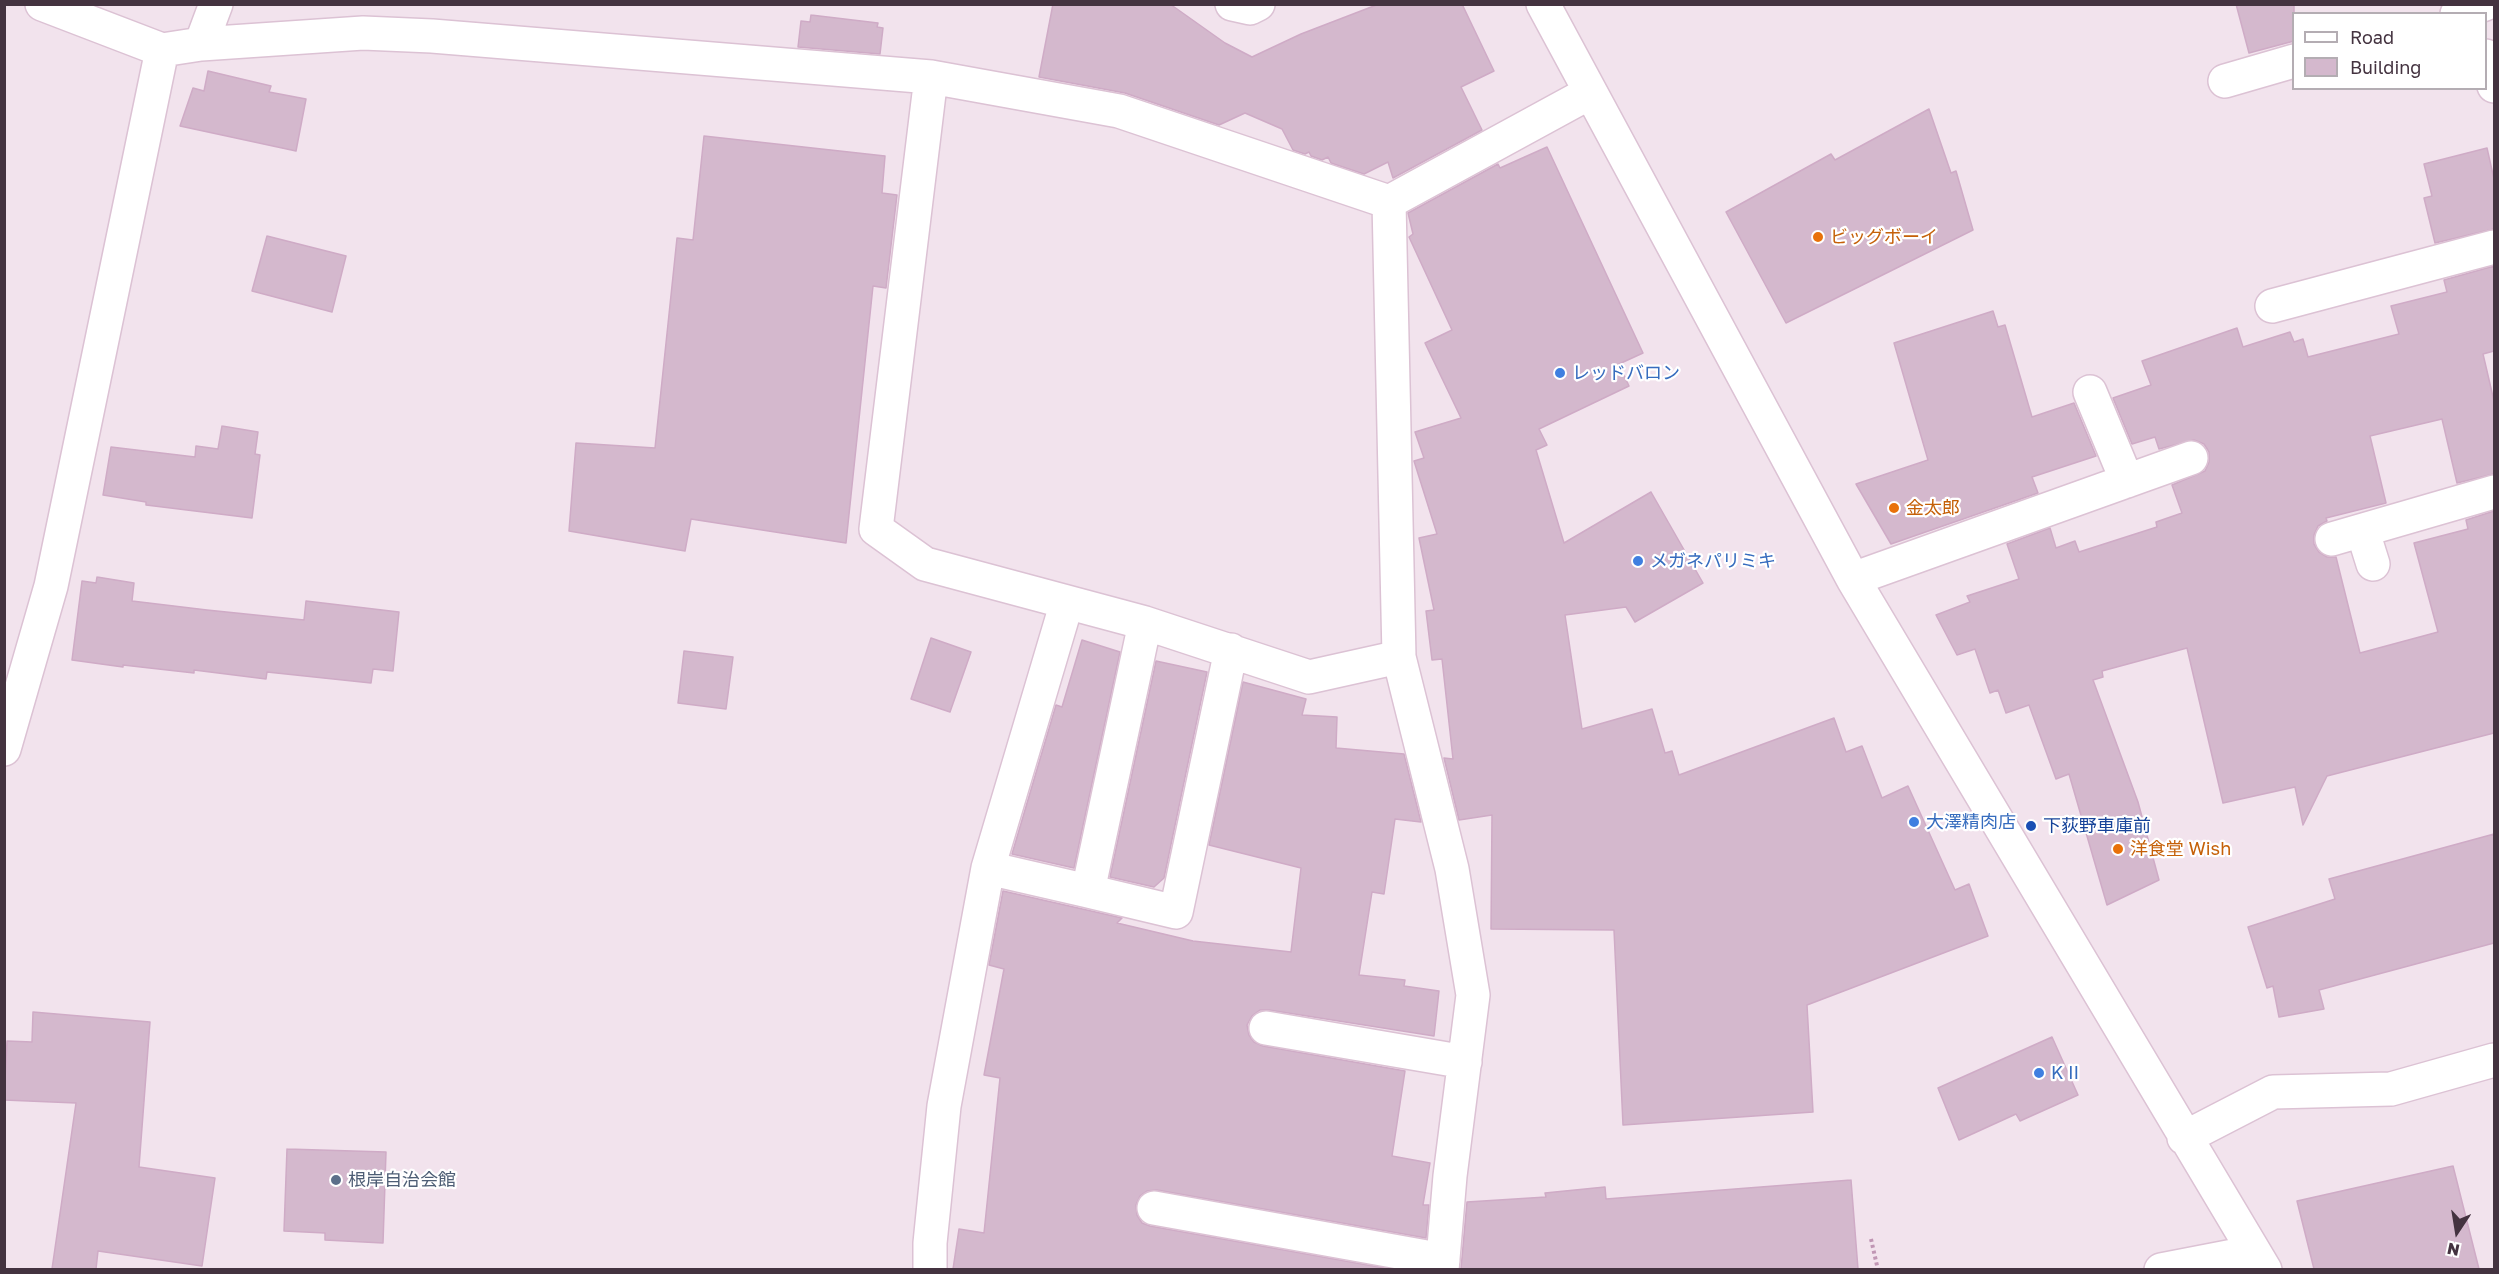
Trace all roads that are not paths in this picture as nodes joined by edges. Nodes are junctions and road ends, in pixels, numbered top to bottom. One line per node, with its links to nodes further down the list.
1 (42, 4): 7 (street)
2 (216, 4): 6 (street)
3 (1232, 4): 4 (street)
4 (1258, 4)
5 (1543, 4): 13 (street)
6 (201, 44): 7 (street); 10 (street)
7 (162, 50): 27 (street)
8 (2487, 60): 12 (street)
9 (2292, 62): 11 (street)
10 (931, 77): 14 (street); 23 (street)
11 (2225, 81)
12 (2494, 86)
13 (1589, 93): 14 (street); 22 (street)
14 (1389, 202): 26 (street)
15 (2494, 247): 16 (street)
16 (2272, 306)
17 (2090, 392): 19 (street)
18 (2191, 458): 19 (street)
19 (2127, 482): 22 (street)
20 (2494, 492): 21 (street)
21 (2373, 564)
22 (1853, 579): 33 (street)
23 (1067, 602): 24 (street); 28 (street)
24 (1145, 623): 25 (street); 29 (street)
25 (1232, 650): 26 (street); 29 (street)
26 (1399, 657): 32 (street)
27 (4, 749)
28 (988, 868): 29 (street); 37 (street)
29 (1088, 891)
30 (1266, 1028): 32 (street)
31 (2494, 1060): 33 (street)
32 (1465, 1062): 36 (street)
33 (2184, 1138): 35 (street)
34 (1154, 1208): 36 (street)
35 (2260, 1261): 38 (street)
36 (1443, 1265)
37 (930, 1269)
38 (2162, 1269)

